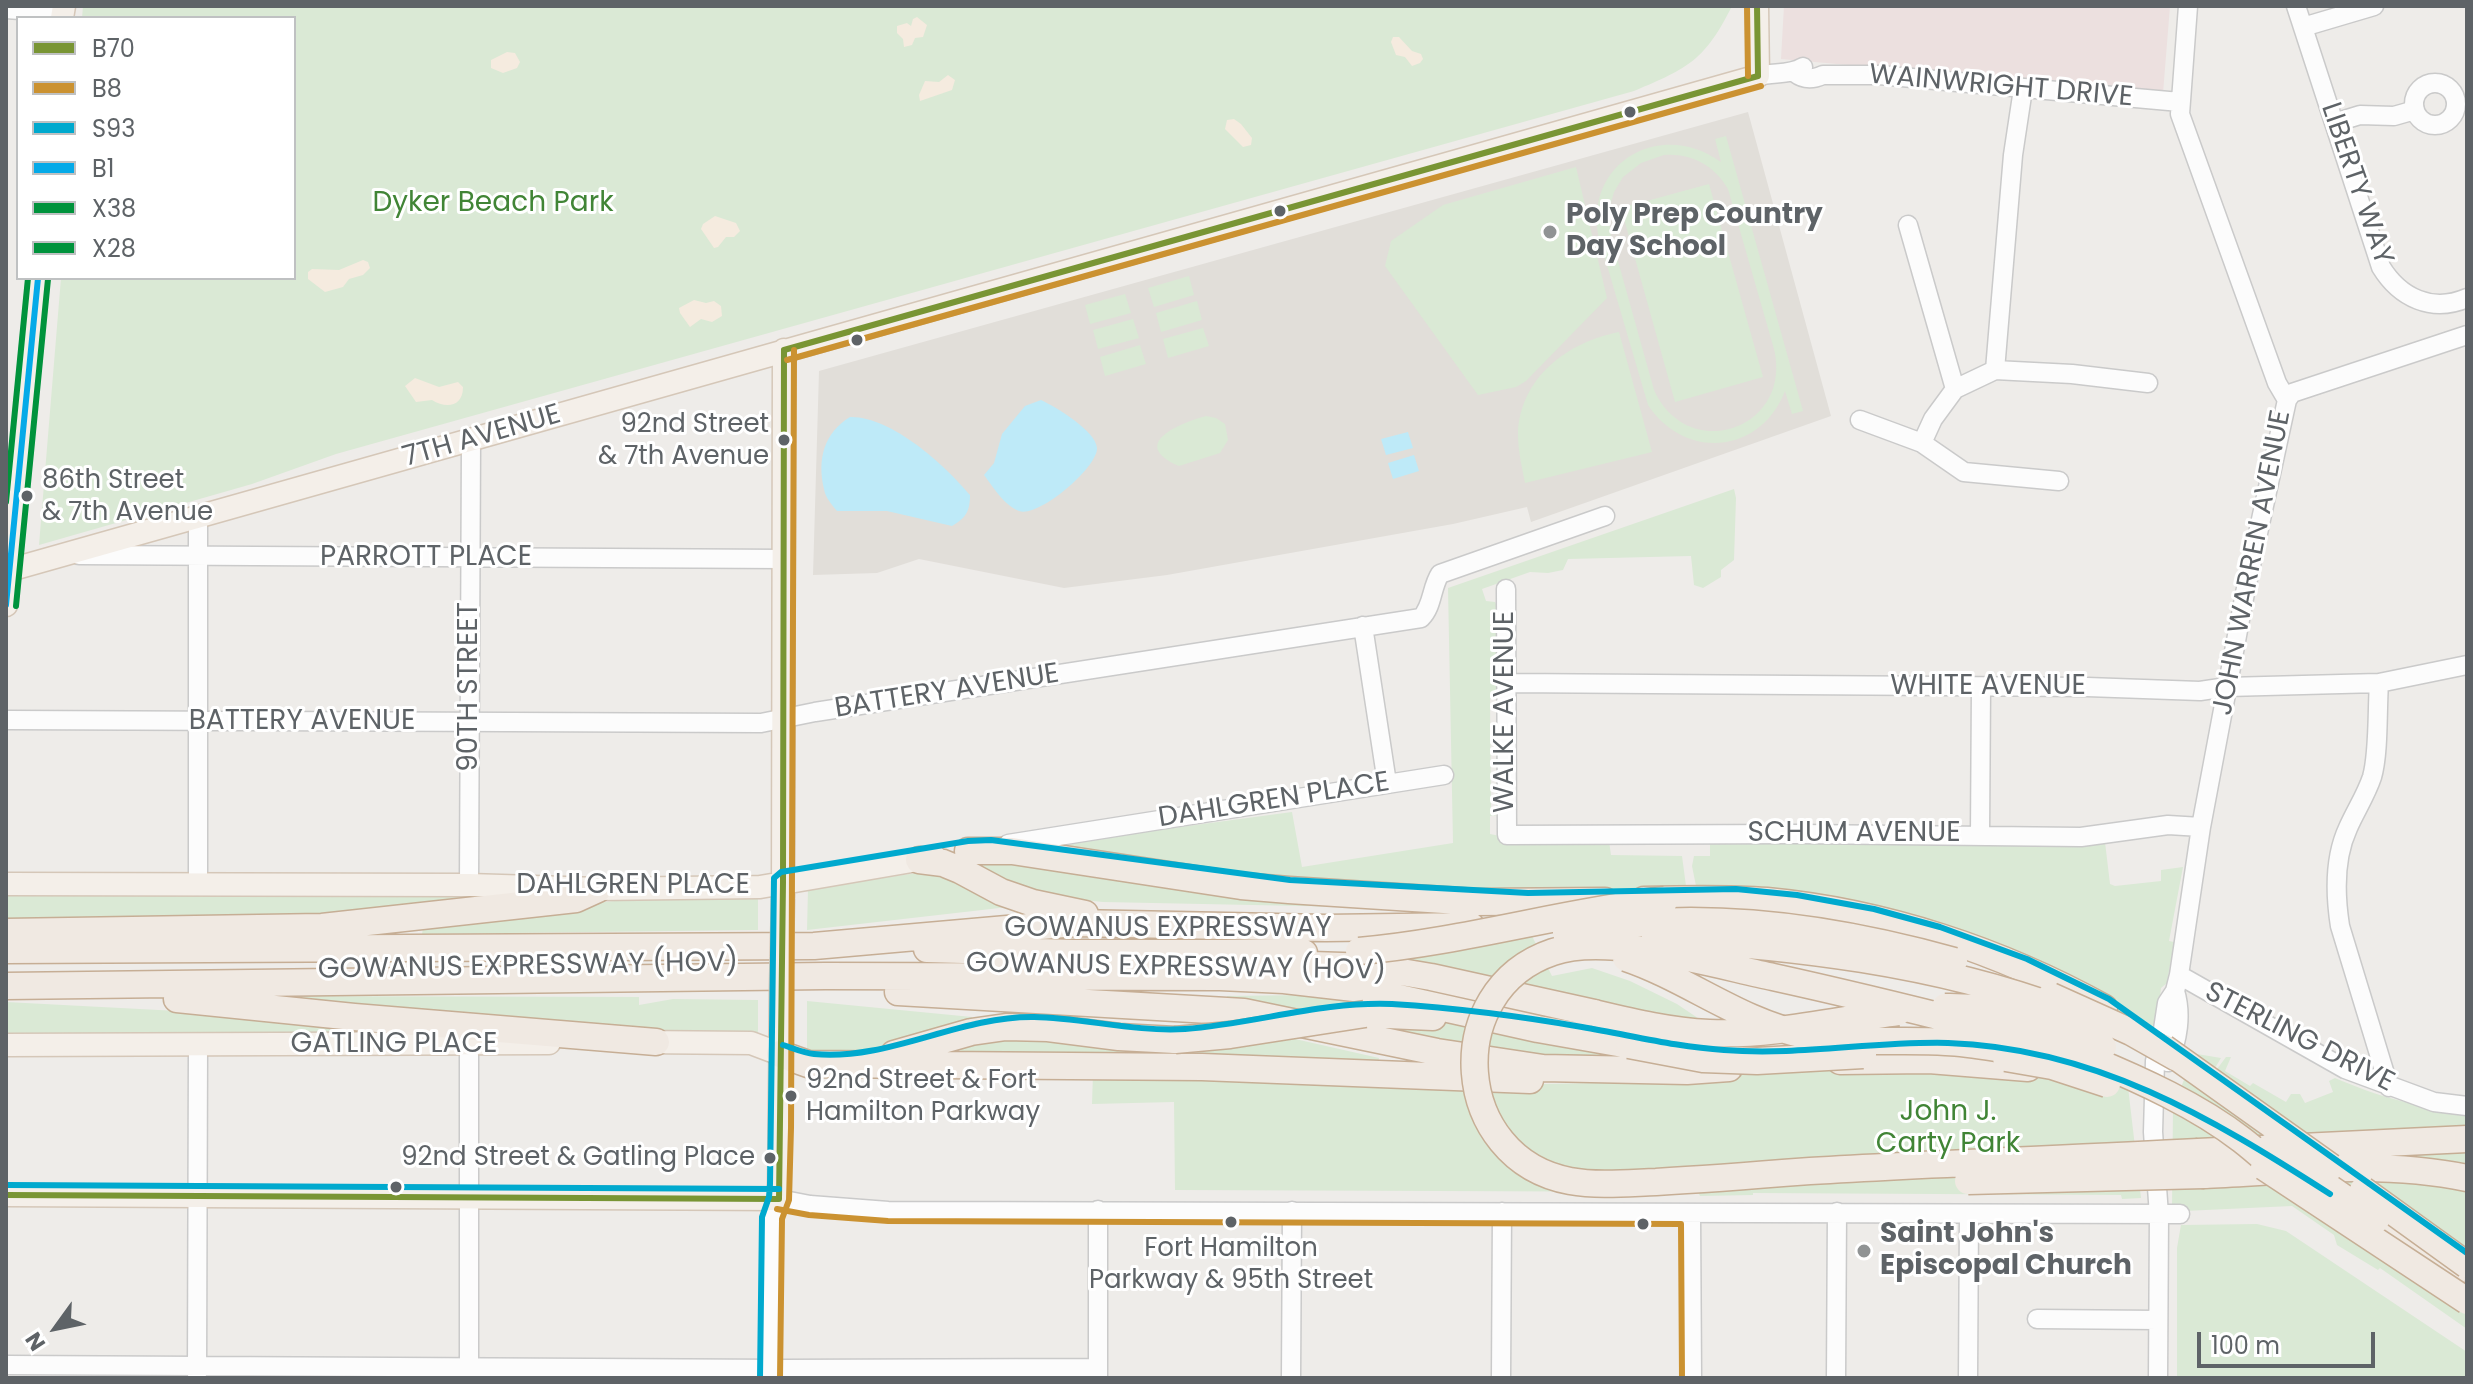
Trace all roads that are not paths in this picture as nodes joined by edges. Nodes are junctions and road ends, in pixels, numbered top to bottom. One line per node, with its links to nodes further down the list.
1 (1757, 6): 9 (main road)
2 (2188, 6): 11 (street, JOHN WARREN AVENUE)
3 (2296, 6): 7 (street, LIBERTY WAY)
4 (2374, 6): 7 (street)
5 (6, 9): 6 (street)
6 (63, 12)
7 (2303, 27): 13 (street, LIBERTY WAY)
8 (1793, 73): 9 (street, 7TH AVENUE); 10 (street, WAINWRIGHT DRIVE)
9 (1758, 76): 18 (main road, 7TH AVENUE)
10 (2023, 89): 11 (street, WAINWRIGHT DRIVE); 19 (street)
11 (2180, 102): 22 (street, JOHN WARREN AVENUE)
12 (2415, 110): 13 (street)
13 (2334, 123): 16 (street, LIBERTY WAY)
14 (1908, 225): 21 (street)
15 (38, 280): 24 (main road)
16 (2467, 298)
17 (2467, 335): 22 (street)
18 (784, 350): 25 (main road, 7TH AVENUE); 33 (main road)
19 (1995, 370): 20 (street); 21 (street)
20 (2148, 383)
21 (1955, 389): 26 (street)
22 (2287, 400): 42 (street, JOHN WARREN AVENUE)
23 (1860, 420): 26 (street)
24 (14, 436): 34 (main road)
25 (471, 441): 29 (main road, 7TH AVENUE); 32 (street, 90TH STREET)
26 (1922, 443): 27 (street)
27 (2059, 481)
28 (1605, 516): 37 (street, BATTERY AVENUE)
29 (198, 518): 30 (main road, 7TH AVENUE); 31 (street)
30 (68, 555): 31 (street, PARROTT PLACE); 34 (main road, 7TH AVENUE)
31 (199, 558): 32 (street, PARROTT PLACE); 45 (street)
32 (471, 558): 33 (street, PARROTT PLACE); 46 (street, 90TH STREET)
33 (784, 559): 43 (main road)
34 (8, 570): 36 (main road)
35 (1506, 589): 39 (street, WALKE AVENUE)
36 (6, 605)
37 (1363, 626): 43 (street, BATTERY AVENUE); 48 (street)
38 (2467, 665): 40 (street, WHITE AVENUE)
39 (1507, 683): 41 (street, WHITE AVENUE); 50 (street, WALKE AVENUE)
40 (2379, 683): 42 (street, WHITE AVENUE); 81 (street)
41 (1981, 687): 42 (street, WHITE AVENUE); 51 (street)
42 (2227, 687): 49 (street, JOHN WARREN AVENUE)
43 (784, 718): 46 (street, BATTERY AVENUE); 58 (main road)
44 (6, 720): 45 (street, BATTERY AVENUE)
45 (199, 721): 46 (street, BATTERY AVENUE); 55 (street)
46 (470, 723): 56 (street, 90TH STREET)
47 (1444, 775): 48 (street, DAHLGREN PLACE)
48 (1387, 783): 52 (street, DAHLGREN PLACE)
49 (2201, 827): 51 (street, SCHUM AVENUE); 67 (street, JOHN WARREN AVENUE)
50 (1507, 835): 51 (street, SCHUM AVENUE)
51 (1980, 835)
52 (968, 851): 53 (main road, DAHLGREN PLACE); 59 (highway, bridge)
53 (919, 860): 58 (main road, DAHLGREN PLACE); 60 (highway)
54 (6, 884): 55 (main road, DAHLGREN PLACE)
55 (198, 884): 56 (main road, DAHLGREN PLACE)
56 (469, 885): 57 (main road, DAHLGREN PLACE)
57 (598, 889): 58 (main road, DAHLGREN PLACE); 62 (highway)
58 (783, 890): 73 (main road, bridge)
59 (1665, 900): 63 (highway, GOWANUS EXPRESSWAY, bridge); 77 (highway, GOWANUS EXPRESSWAY, bridge)
60 (1160, 924): 61 (highway, GOWANUS EXPRESSWAY); 63 (highway, GOWANUS EXPRESSWAY)
61 (1475, 925)
62 (6, 932)
63 (814, 946): 64 (highway, GOWANUS EXPRESSWAY)
64 (6, 950)
65 (6, 972): 101 (highway, GOWANUS EXPRESSWAY (HOV), bridge)
66 (825, 976): 69 (highway, GOWANUS EXPRESSWAY); 71 (highway, GOWANUS EXPRESSWAY); 79 (highway, GOWANUS EXPRESSWAY)
67 (2177, 983): 80 (street, JOHN WARREN AVENUE); 81 (street, STERLING DRIVE)
68 (6, 986): 69 (highway, GOWANUS EXPRESSWAY)
69 (86, 986): 72 (highway)
70 (2063, 1010): 88 (highway, bridge)
71 (1538, 1029): 78 (highway, bridge); 85 (highway, GOWANUS EXPRESSWAY, bridge)
72 (656, 1042): 73 (main road, GATLING PLACE); 75 (main road, GATLING PLACE)
73 (780, 1043): 78 (highway); 92 (main road)
74 (6, 1045): 76 (main road, GATLING PLACE)
75 (469, 1045): 76 (main road, GATLING PLACE); 91 (street)
76 (198, 1046): 90 (street)
77 (2177, 1058): 88 (highway, bridge); 102 (highway, GOWANUS EXPRESSWAY, bridge)
78 (859, 1063): 79 (highway)
79 (1641, 1071): 80 (highway, GOWANUS EXPRESSWAY, bridge)
80 (2150, 1087): 86 (highway, bridge); 100 (street, JOHN WARREN AVENUE); 106 (highway, GOWANUS EXPRESSWAY, bridge)
81 (2389, 1087): 82 (street, STERLING DRIVE)
82 (2467, 1106)
83 (2467, 1139): 84 (highway)
84 (2201, 1163): 86 (highway, bridge); 87 (highway); 88 (highway, bridge)
85 (2281, 1173): 86 (highway, bridge); 105 (highway, bridge)
86 (1727, 1177)
87 (2467, 1178)
88 (1763, 1189)
89 (6, 1195): 90 (main road)
90 (198, 1196): 91 (main road); 110 (street)
91 (470, 1197): 92 (main road); 111 (street)
92 (779, 1199): 93 (street); 113 (street)
93 (1098, 1210): 94 (street); 112 (street)
94 (1292, 1211): 95 (street); 114 (street)
95 (1502, 1212): 97 (street); 115 (street)
96 (1837, 1212): 97 (street); 99 (street); 117 (street)
97 (1691, 1214): 116 (street)
98 (2180, 1214): 100 (street)
99 (1969, 1215): 100 (street); 118 (street)
100 (2159, 1215): 108 (street, JOHN WARREN AVENUE)
101 (2376, 1220): 103 (highway); 104 (highway); 105 (highway)
102 (2467, 1265)
103 (2467, 1272)
104 (2467, 1282)
105 (2467, 1292)
106 (2467, 1301)
107 (2037, 1319): 108 (street)
108 (2158, 1320): 119 (street, JOHN WARREN AVENUE)
109 (6, 1365): 110 (street)
110 (197, 1372): 111 (street)
111 (469, 1372): 113 (street)
112 (1098, 1373): 113 (street)
113 (770, 1374)
114 (1291, 1378)
115 (1501, 1378)
116 (1692, 1378)
117 (1836, 1378)
118 (1968, 1378)
119 (2158, 1378)

